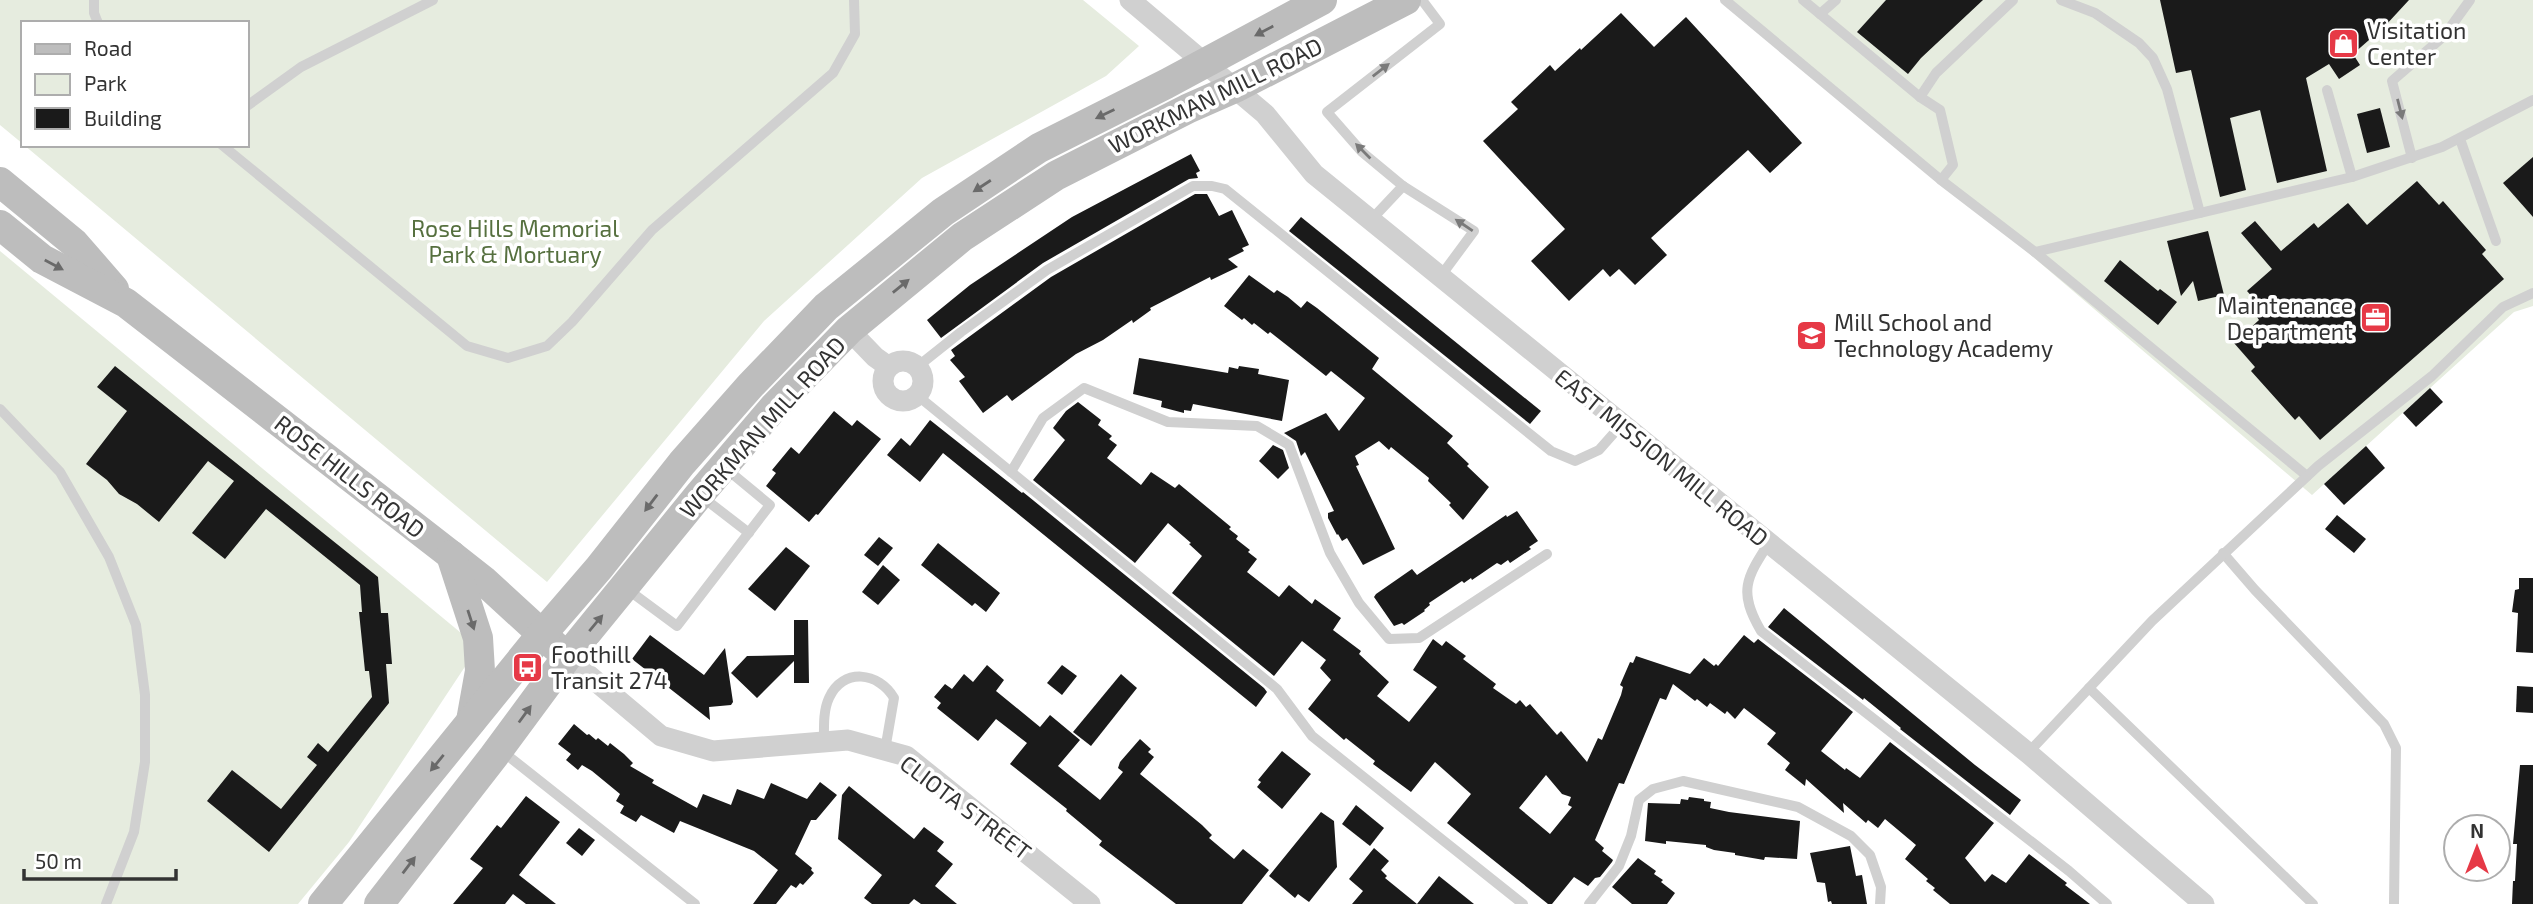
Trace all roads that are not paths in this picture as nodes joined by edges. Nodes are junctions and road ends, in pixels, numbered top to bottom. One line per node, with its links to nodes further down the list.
1 (94, 0): 15 (lane)
2 (433, 0): 21 (lane)
3 (854, 0): 23 (lane)
4 (1130, 0): 16 (street, EAST MISSION MILL ROAD)
5 (1322, 0): 16 (main road, WORKMAN MILL ROAD, one-way to 16)
6 (1406, 0): 17 (main road, WORKMAN MILL ROAD)
7 (1422, 0): 28 (lane, one-way to 7)
8 (1725, 0): 26 (lane)
9 (1803, 0): 14 (lane)
10 (1836, 0): 14 (lane)
11 (2013, 0): 19 (lane)
12 (2061, 0): 29 (lane)
13 (2470, 0): 24 (lane, one-way to 24)
14 (1820, 14): 19 (lane)
15 (97, 21)
16 (1206, 62): 17 (street, EAST MISSION MILL ROAD); 37 (main road, WORKMAN MILL ROAD, one-way to 37)
17 (1237, 88): 30 (street, EAST MISSION MILL ROAD); 38 (main road, WORKMAN MILL ROAD, one-way to 17)
18 (2327, 90): 25 (lane)
19 (1920, 97): 26 (lane)
20 (2533, 100): 22 (lane)
21 (248, 105)
22 (2460, 139): 24 (lane); 32 (lane)
23 (224, 147)
24 (2412, 158): 25 (lane)
25 (2352, 177): 29 (lane)
26 (1941, 180): 33 (lane)
27 (0, 182): 36 (main road, ROSE HILLS ROAD)
28 (1403, 186): 30 (lane); 34 (lane, one-way to 28)
29 (2200, 213): 33 (lane)
30 (1371, 220): 34 (street, EAST MISSION MILL ROAD)
31 (0, 225): 36 (main road, ROSE HILLS ROAD, one-way to 36)
32 (2496, 241)
33 (2035, 252): 46 (lane)
34 (1440, 277): 43 (street, EAST MISSION MILL ROAD)
35 (2533, 293): 46 (lane)
36 (126, 303): 52 (main road, ROSE HILLS ROAD)
37 (825, 307): 44 (main road); 54 (main road, WORKMAN MILL ROAD, one-way to 54)
38 (849, 330): 39 (street); 44 (main road, WORKMAN MILL ROAD)
39 (882, 362): 40 (street); 41 (street)
40 (917, 367): 41 (street); 43 (lane)
41 (918, 396): 45 (lane)
42 (0, 409): 62 (lane)
43 (1622, 424): 49 (street, EAST MISSION MILL ROAD)
44 (723, 466): 47 (main road, WORKMAN MILL ROAD); 48 (lane)
45 (1011, 472): 51 (lane); 67 (lane)
46 (2307, 476): 50 (lane)
47 (699, 495): 48 (lane); 53 (main road, WORKMAN MILL ROAD)
48 (749, 533): 53 (lane)
49 (1769, 543): 61 (street, EAST MISSION MILL ROAD); 70 (lane)
50 (2223, 553): 56 (lane); 73 (lane)
51 (1547, 554)
52 (451, 555): 54 (main road, ROSE HILLS ROAD); 57 (main road, one-way to 57)
53 (624, 588): 55 (main road, WORKMAN MILL ROAD, one-way to 53)
54 (542, 634): 55 (main road, ROSE HILLS ROAD); 57 (main road, WORKMAN MILL ROAD)
55 (567, 657): 58 (street, CLIOTA STREET); 59 (main road, WORKMAN MILL ROAD, one-way to 55)
56 (2089, 688): 61 (lane); 72 (lane)
57 (471, 722): 63 (main road, WORKMAN MILL ROAD, one-way to 63)
58 (824, 742): 60 (street, CLIOTA STREET); 60 (lane)
59 (500, 749): 64 (main road, WORKMAN MILL ROAD, one-way to 59); 65 (lane)
60 (885, 750): 66 (street, CLIOTA STREET)
61 (2028, 752): 71 (street, EAST MISSION MILL ROAD)
62 (106, 904)
63 (323, 904)
64 (379, 904)
65 (695, 904)
66 (1090, 904)
67 (1523, 904)
68 (1589, 904): 69 (lane)
69 (1880, 904)
70 (2107, 904)
71 (2204, 904)
72 (2313, 904)
73 (2394, 904)

